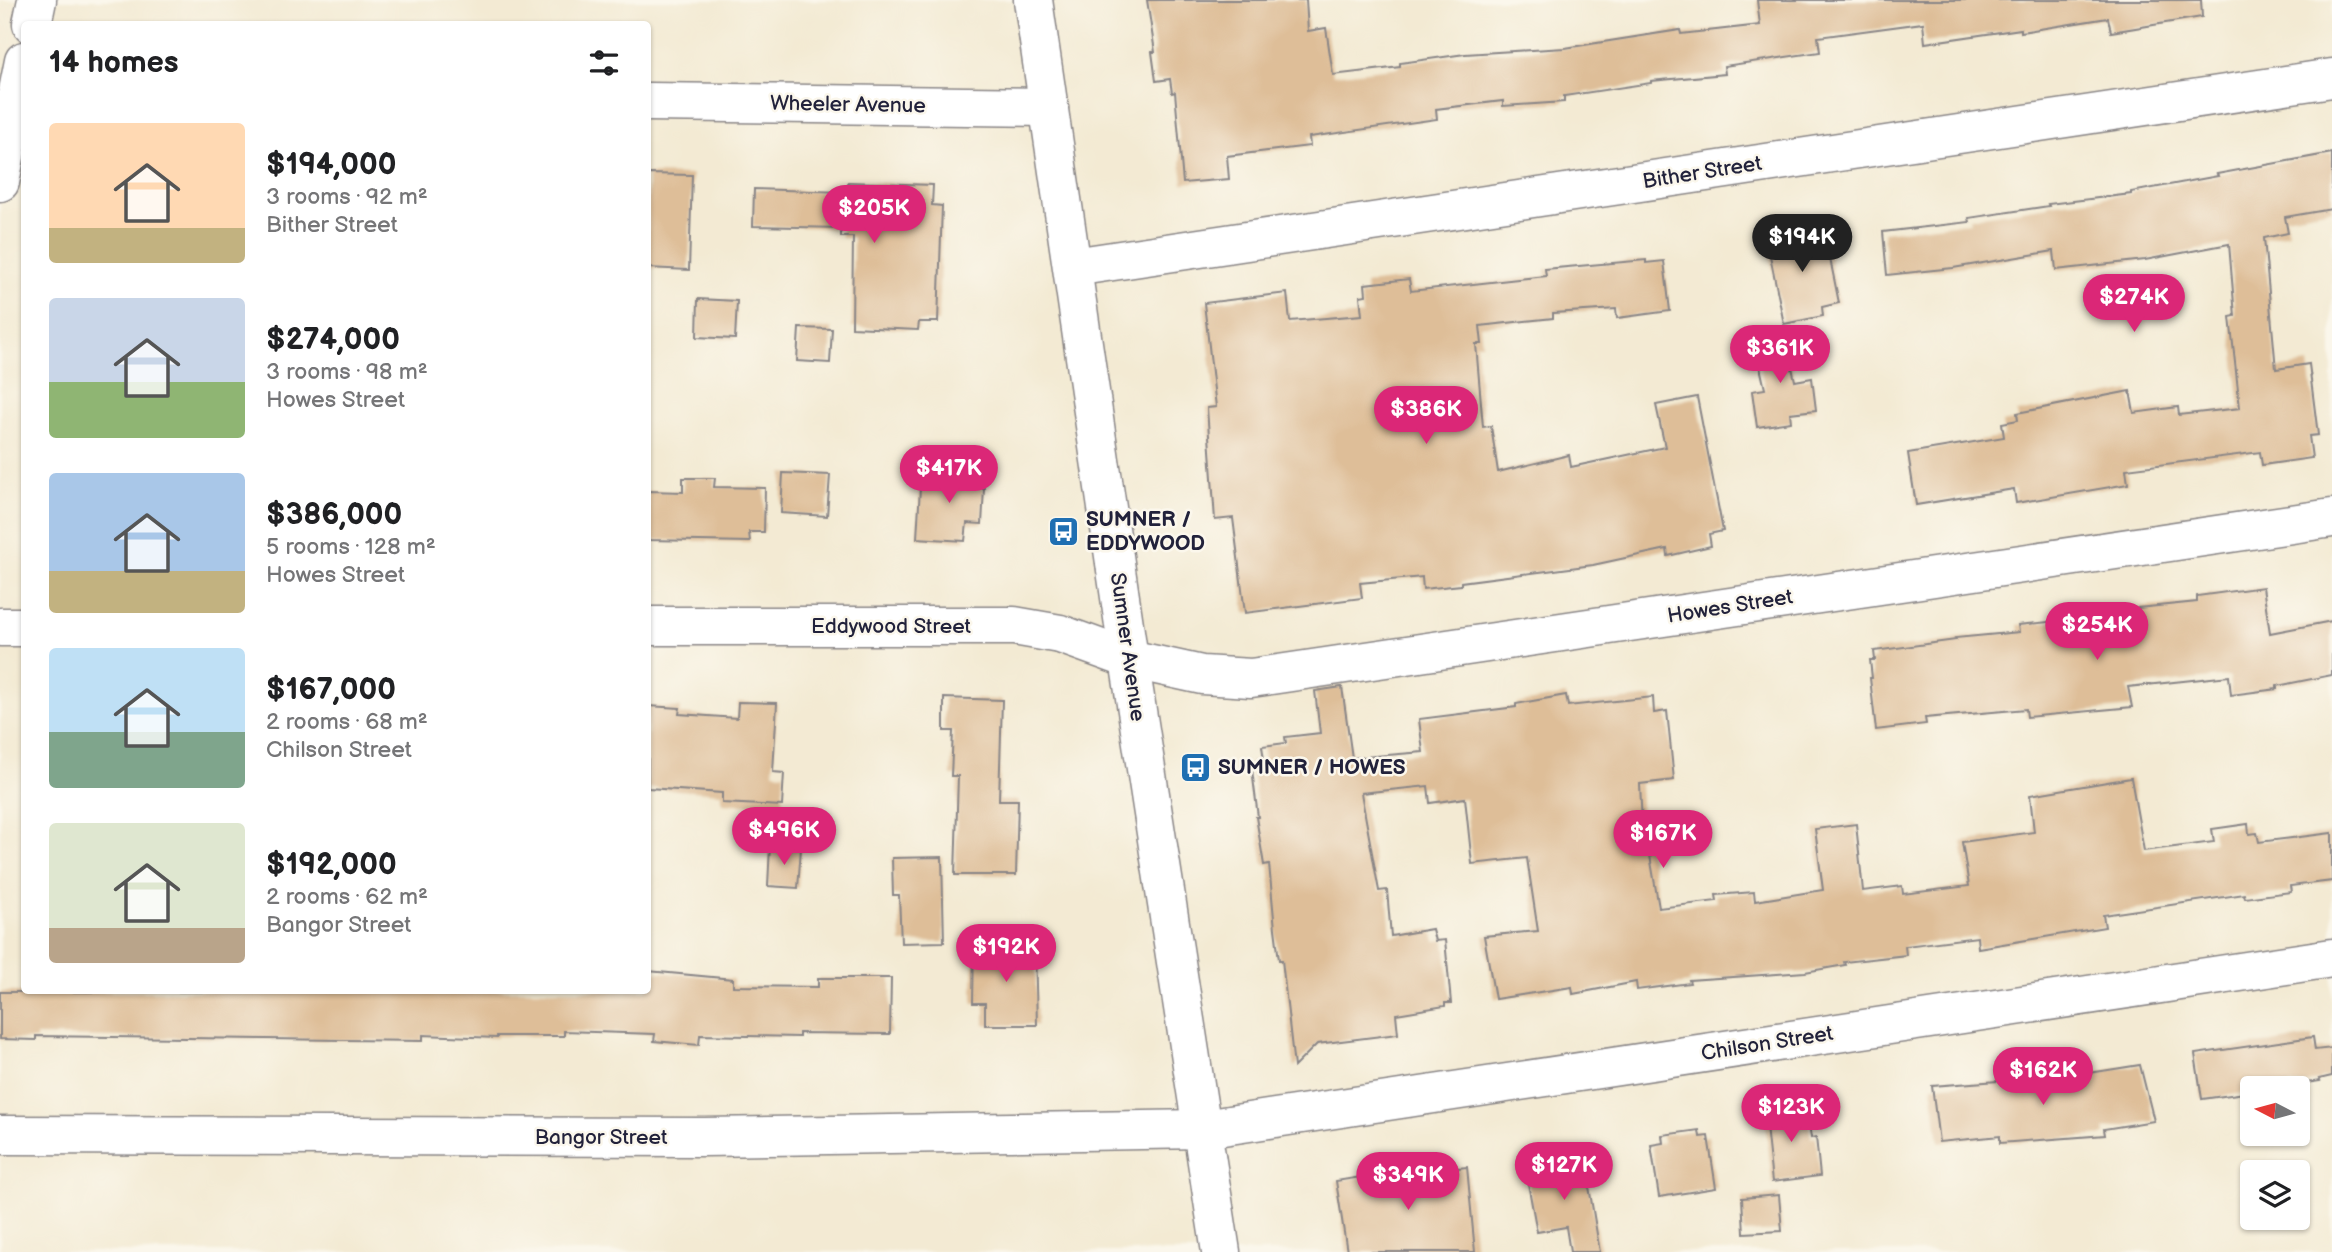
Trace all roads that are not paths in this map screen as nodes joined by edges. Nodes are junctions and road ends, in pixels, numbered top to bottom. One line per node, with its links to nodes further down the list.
1 (37, 0): 3 (street)
2 (1033, 0): 7 (street, Sumner Avenue)
3 (33, 21)
4 (2332, 78): 9 (street, Bither Street)
5 (17, 86): 8 (street)
6 (651, 102): 7 (street, Wheeler Avenue)
7 (1049, 107): 9 (street, Sumner Avenue)
8 (0, 182)
9 (1073, 267): 14 (street, Sumner Avenue)
10 (2332, 518): 14 (street, Howes Street)
11 (651, 626): 14 (street, Eddywood Street)
12 (0, 627): 13 (street)
13 (21, 627)
14 (1129, 659): 16 (street, Sumner Avenue)
15 (2332, 958): 16 (street, Chilson Street)
16 (1203, 1129): 17 (street, Bangor Street); 18 (street, Sumner Avenue)
17 (0, 1135)
18 (1222, 1252)

